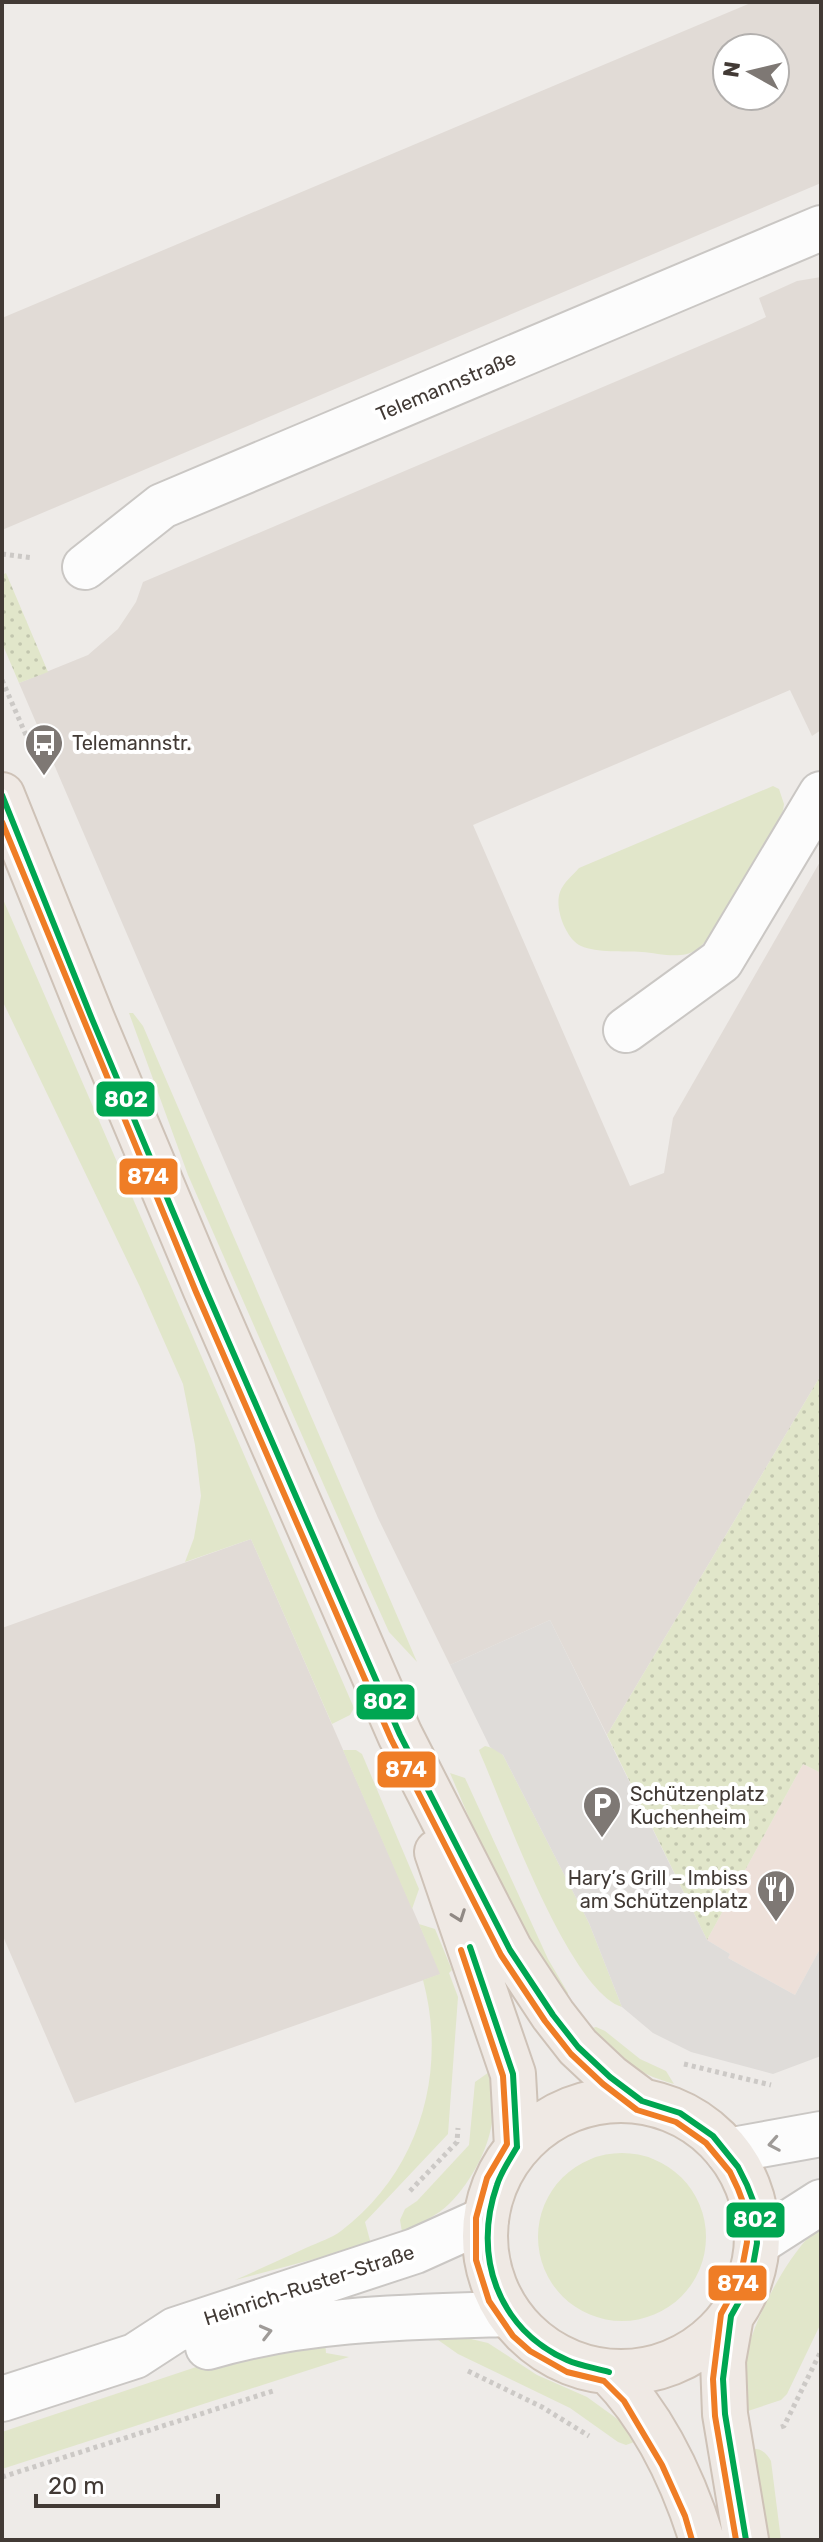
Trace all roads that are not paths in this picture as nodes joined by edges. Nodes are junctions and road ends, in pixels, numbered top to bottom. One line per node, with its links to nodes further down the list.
1 (821, 228): 2 (street, Telemannstraße)
2 (85, 567)
3 (821, 794): 5 (street)
4 (2, 795): 6 (main road)
5 (626, 1030)
6 (400, 1735): 7 (main road); 9 (main road, one-way to 9)
7 (642, 2101): 9 (main road); 10 (main road)
8 (821, 2134): 10 (street, one-way to 10)
9 (517, 2147): 12 (main road)
10 (727, 2151): 13 (main road)
11 (821, 2202): 13 (street)
12 (486, 2219): 14 (main road); 16 (street, Heinrich-Ruster-Straße)
13 (757, 2243): 15 (main road)
14 (509, 2314): 16 (street, Heinrich-Ruster-Straße, one-way to 14); 17 (main road)
15 (731, 2316): 17 (main road); 20 (main road)
16 (135, 2356): 18 (street, Heinrich-Ruster-Straße)
17 (609, 2372): 19 (main road)
18 (2, 2399)
19 (702, 2540)
20 (746, 2540)

